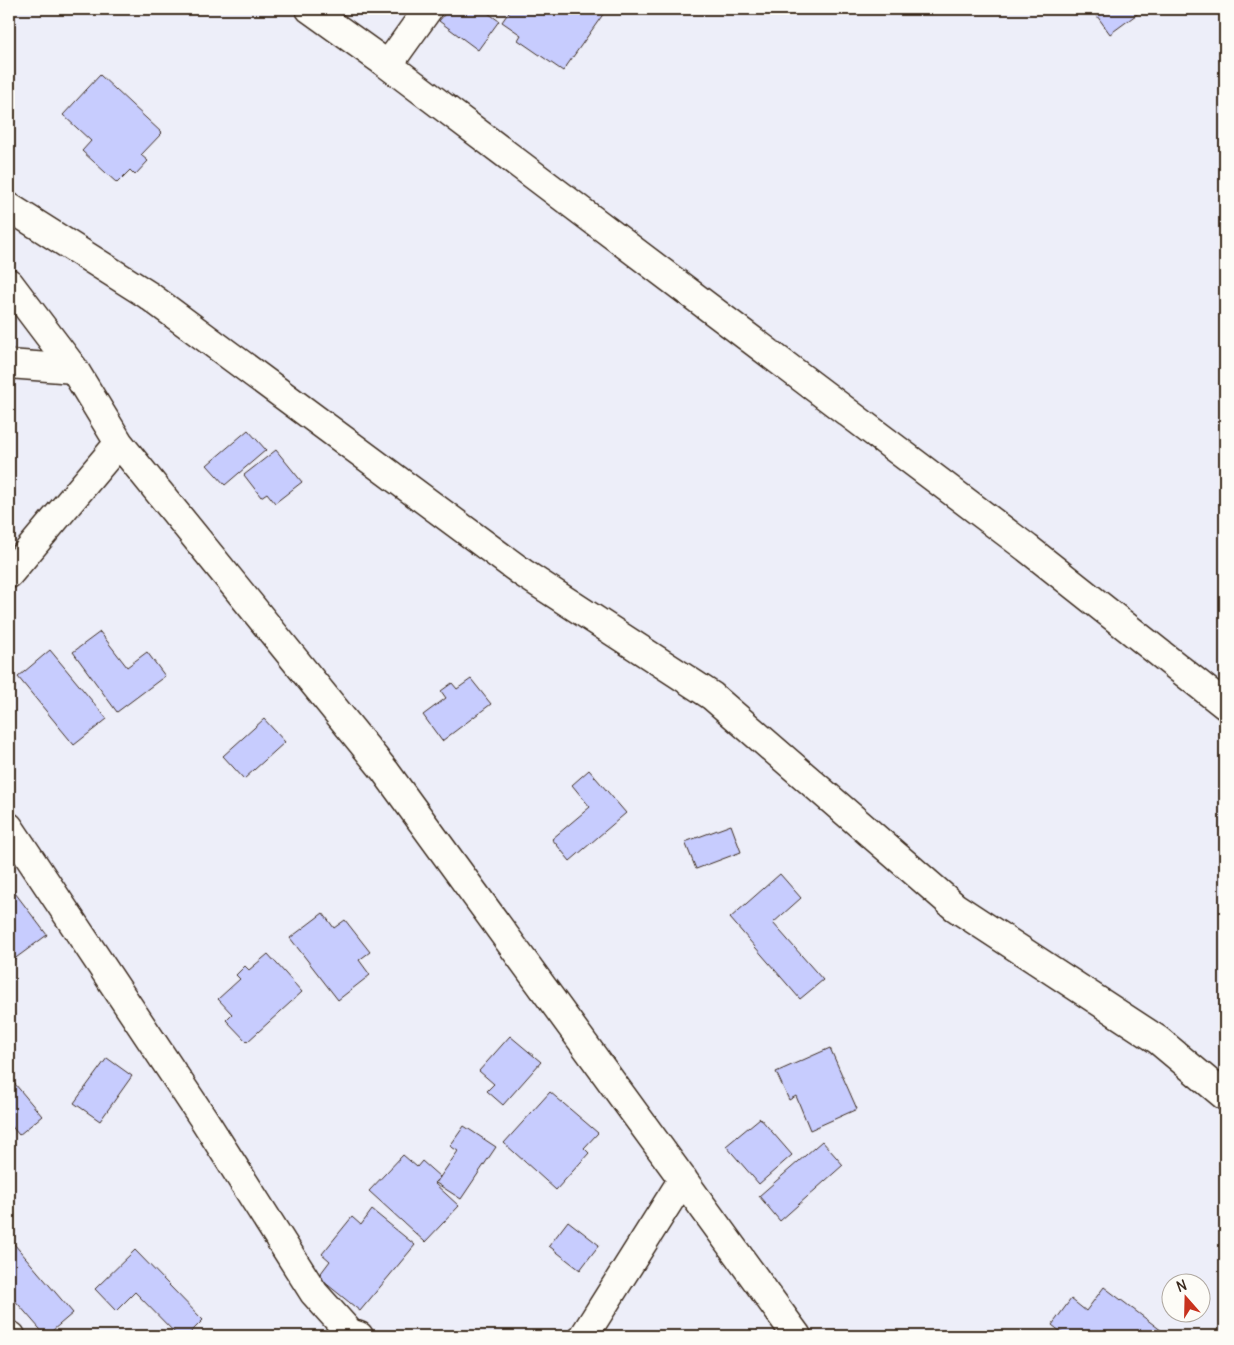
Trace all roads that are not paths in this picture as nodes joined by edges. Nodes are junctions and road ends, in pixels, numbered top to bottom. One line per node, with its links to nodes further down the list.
1 (310, 9): 3 (street)
2 (428, 9): 3 (street)
3 (388, 65): 10 (street)
4 (9, 207): 12 (street)
5 (9, 283): 7 (street)
6 (9, 364): 7 (street)
7 (74, 370): 8 (street)
8 (119, 443): 9 (street); 13 (street)
9 (9, 574)
10 (1225, 705)
11 (9, 826): 14 (street)
12 (1225, 1096)
13 (683, 1179): 15 (street); 16 (street)
14 (359, 1336)
15 (584, 1336)
16 (797, 1336)

